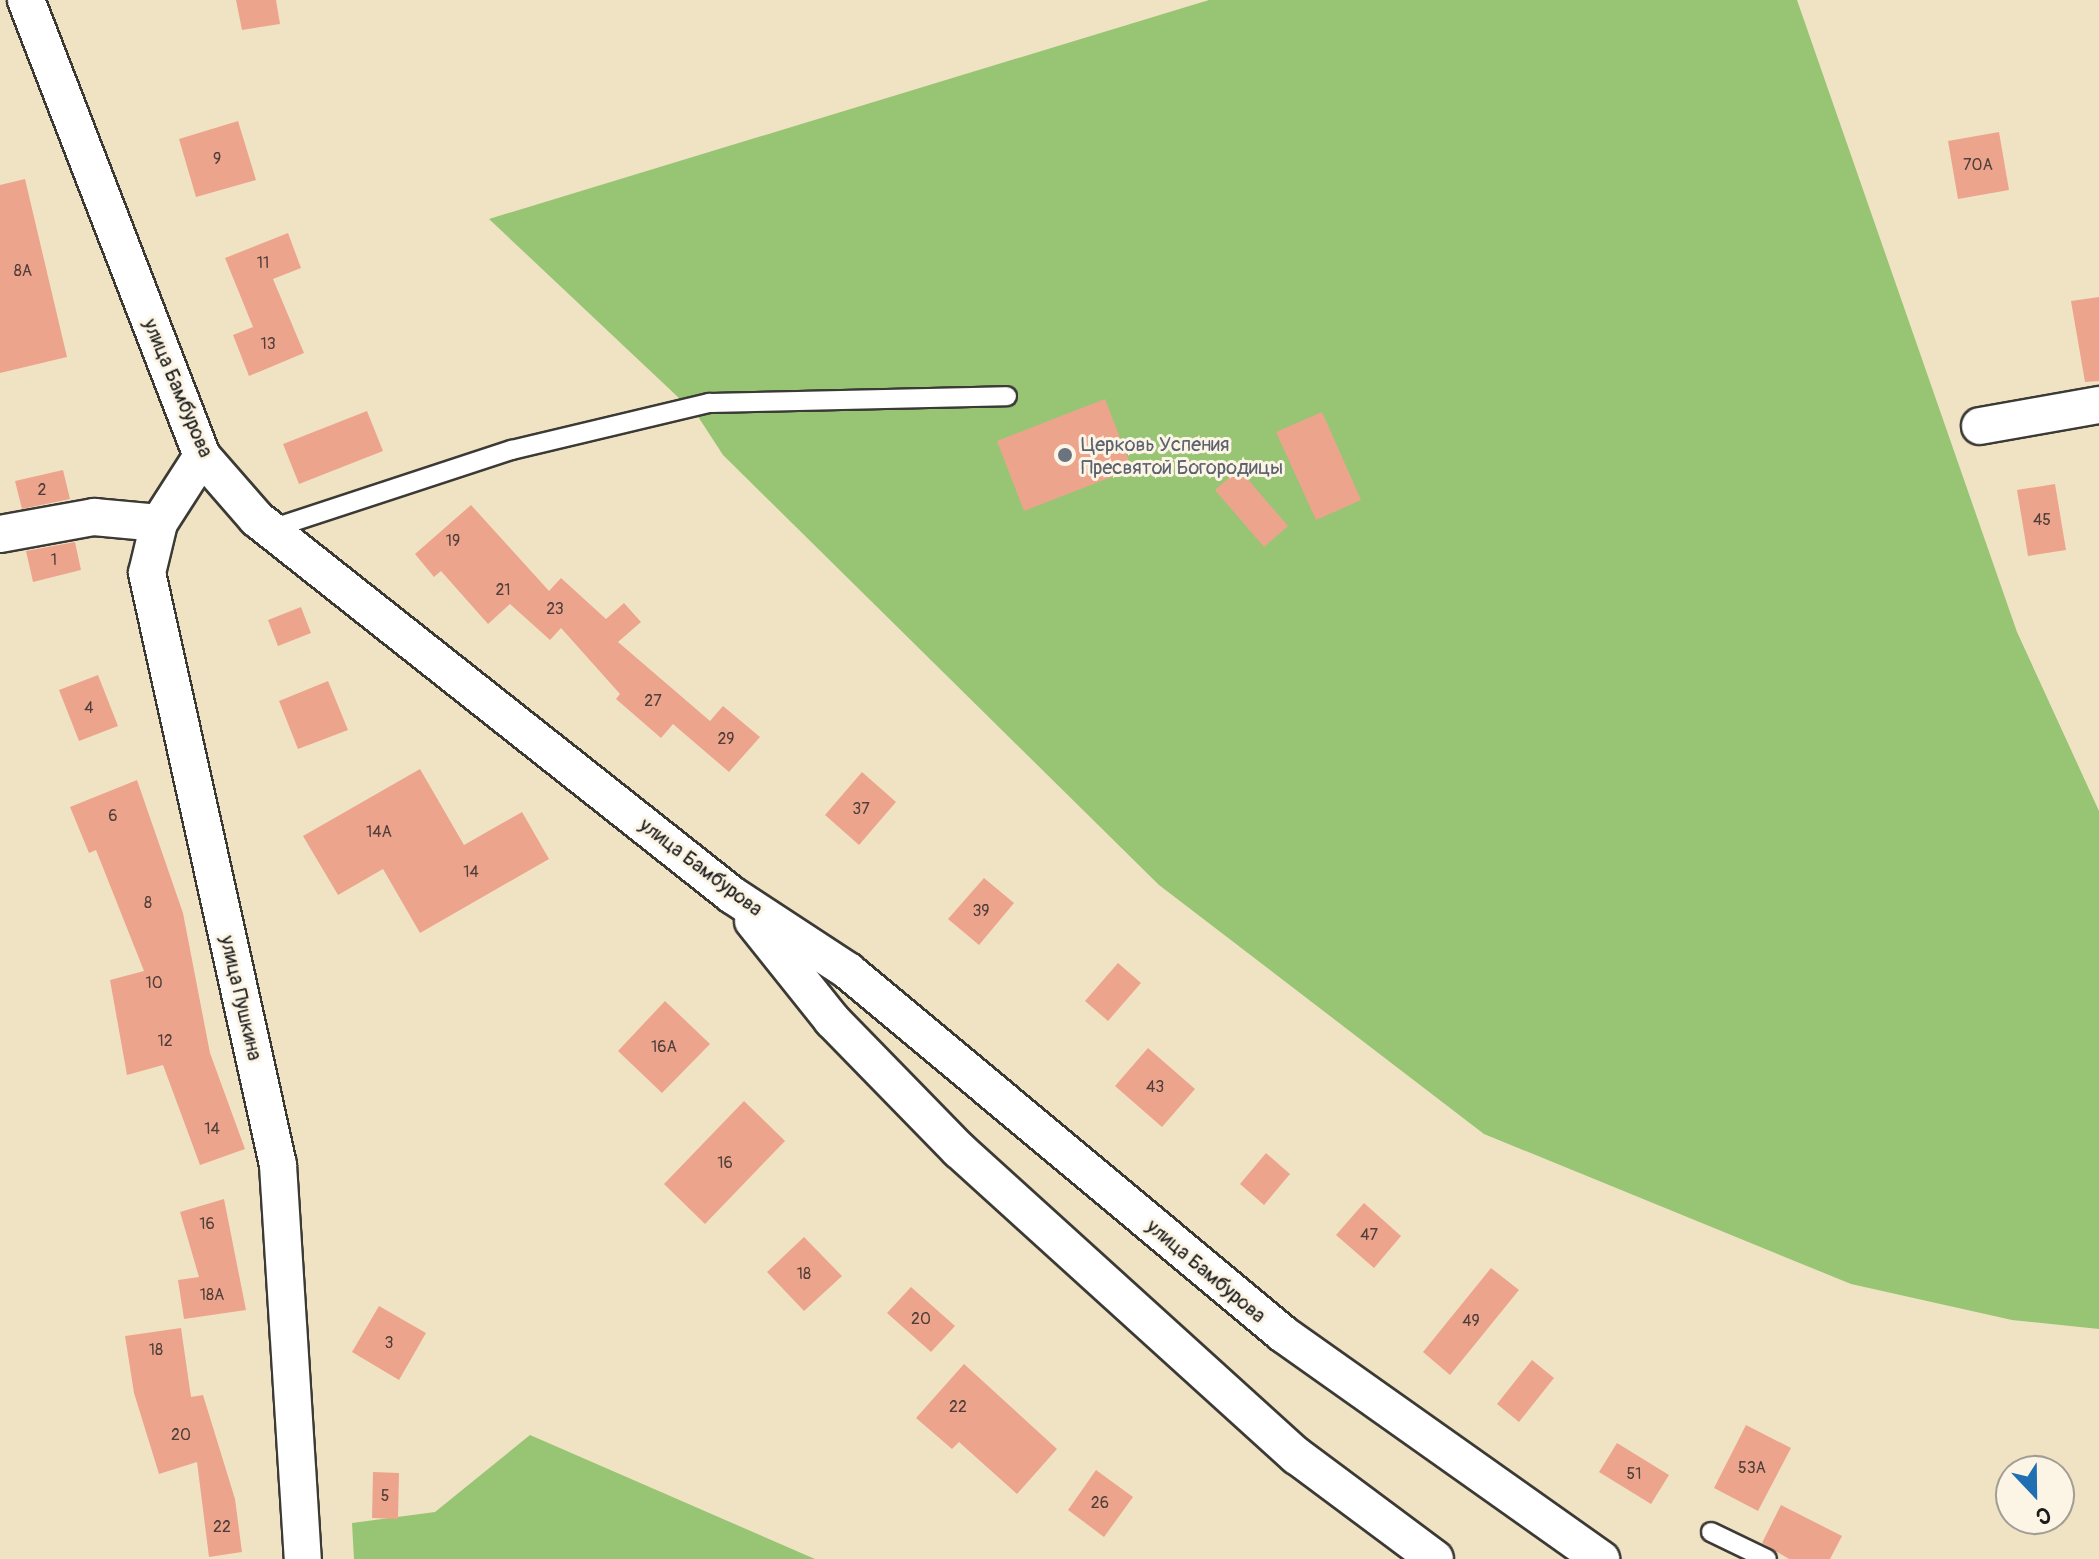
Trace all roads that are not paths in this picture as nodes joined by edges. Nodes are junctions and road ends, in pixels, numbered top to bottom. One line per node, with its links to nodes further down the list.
1 (26, 0): 5 (street, улица Бамбурова)
2 (1007, 396): 7 (lane)
3 (2099, 405): 4 (street)
4 (1980, 426)
5 (202, 456): 6 (street, улица Пушкина); 7 (street, улица Бамбурова)
6 (159, 523): 8 (street); 11 (street, улица Пушкина)
7 (268, 530): 9 (street, улица Бамбурова)
8 (0, 534)
9 (732, 895): 12 (street); 13 (street, улица Бамбурова)
10 (1711, 1532): 14 (lane)
11 (303, 1559)
12 (1435, 1559)
13 (1601, 1559)
14 (1767, 1559)

